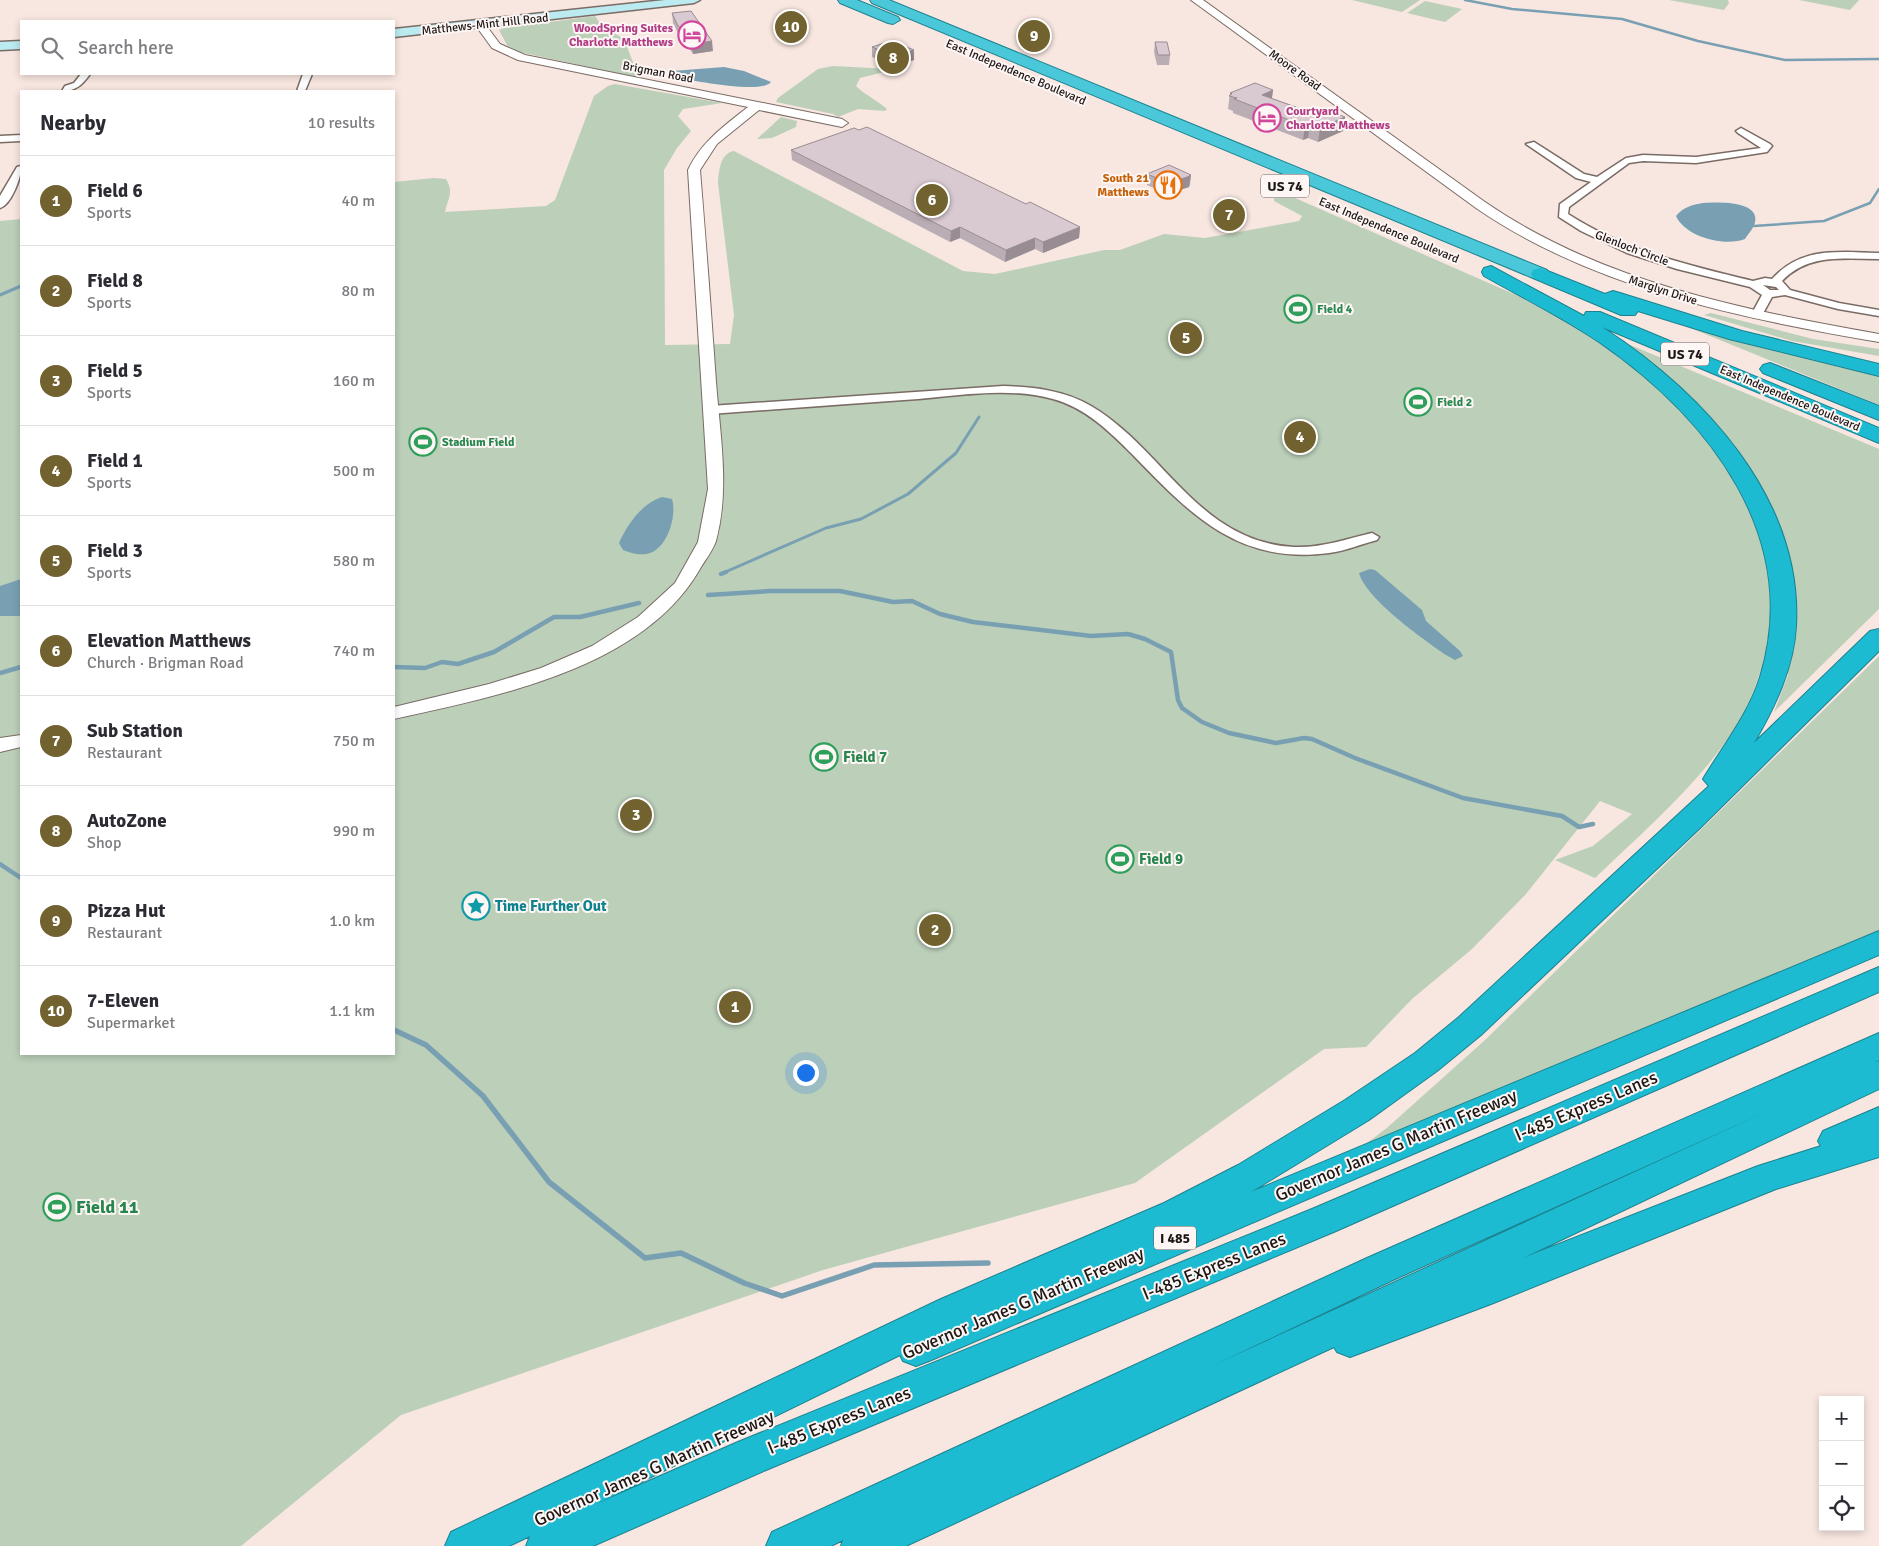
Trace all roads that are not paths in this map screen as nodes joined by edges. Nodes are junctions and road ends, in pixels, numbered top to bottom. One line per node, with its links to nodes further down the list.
1 (694, 0): 5 (main road, Matthews-Mint Hill Road)
2 (845, 0): 14 (highway, East Independence Boulevard / US 74)
3 (877, 0): 20 (highway, East Independence Boulevard / US 74)
4 (1196, 0): 25 (street, Moore Road)
5 (481, 26): 6 (main road, Matthews-Mint Hill Road); 13 (street, Brigman Road)
6 (395, 33)
7 (20, 45): 8 (main road)
8 (0, 46)
9 (84, 75): 11 (street)
10 (307, 75): 12 (street)
11 (67, 86)
12 (301, 90)
13 (757, 106): 15 (street, Brigman Road); 38 (street)
14 (1125, 119): 20 (highway); 27 (highway, East Independence Boulevard / US 74)
15 (842, 123)
16 (1741, 131): 22 (street, Glenloch Circle)
17 (20, 138): 18 (street)
18 (0, 139)
19 (1531, 144): 22 (street)
20 (1246, 153): 29 (highway, East Independence Boulevard / US 74)
21 (20, 172): 23 (street)
22 (1599, 181): 31 (street, Glenloch Circle)
23 (16, 185): 24 (street); 26 (street)
24 (0, 186)
25 (1466, 193): 35 (street, Marglyn Drive)
26 (0, 205)
27 (1410, 238)
28 (1879, 256): 30 (street)
29 (1540, 274): 37 (highway); 39 (highway, East Independence Boulevard / US 74)
30 (1775, 282): 31 (street); 32 (street)
31 (1756, 285): 33 (street)
32 (1785, 292): 33 (street); 34 (street)
33 (1768, 294): 35 (street)
34 (1879, 313)
35 (1757, 315): 36 (street, Marglyn Drive)
36 (1879, 338)
37 (1879, 370)
38 (710, 410): 41 (street); 43 (street)
39 (1879, 414)
40 (1879, 436): 46 (highway, East Independence Boulevard / US 74)
41 (1372, 537)
42 (1879, 637): 46 (highway)
43 (395, 713)
44 (20, 741): 45 (street)
45 (0, 745)
46 (1690, 820): 54 (highway)
47 (1879, 942): 55 (highway, Governor James G Martin Freeway / I 485)
48 (1879, 979): 56 (highway, I-485 Express Lanes / I 485)
49 (1879, 1046): 57 (highway)
50 (1879, 1074): 58 (highway)
51 (1879, 1121): 53 (highway)
52 (1879, 1143): 53 (highway)
53 (1714, 1199): 58 (highway)
54 (465, 1546)
55 (476, 1546)
56 (546, 1546)
57 (786, 1546)
58 (862, 1546)

